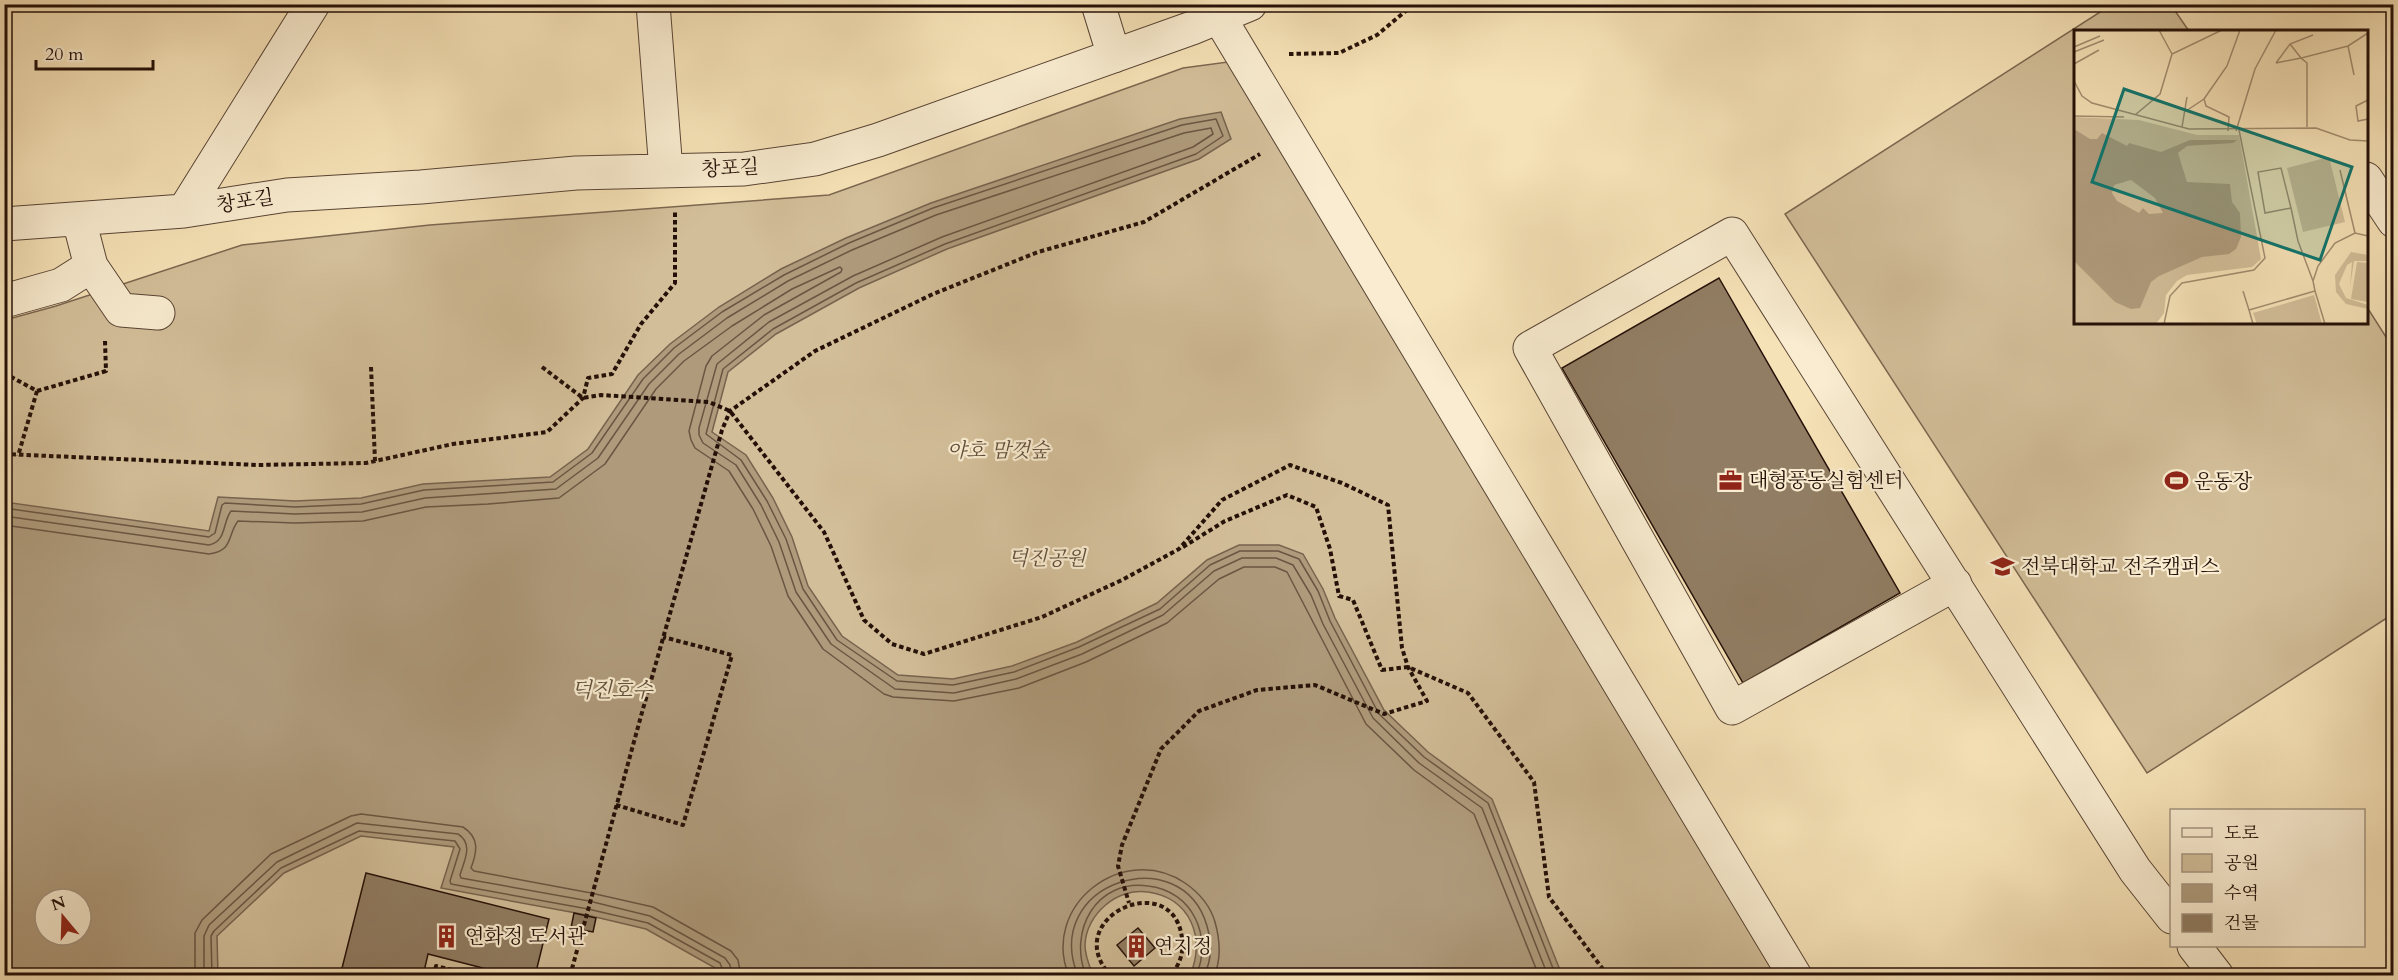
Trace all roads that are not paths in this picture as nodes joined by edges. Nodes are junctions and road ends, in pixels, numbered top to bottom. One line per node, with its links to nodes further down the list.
1 (313, 4): 9 (street)
2 (652, 4): 7 (street)
3 (1098, 4): 6 (street)
4 (1250, 4): 5 (street, 창포길)
5 (1197, 17): 6 (street, 창포길); 19 (street)
6 (1114, 56): 7 (street, 창포길)
7 (666, 171): 9 (street, 창포길)
8 (2368, 181): 11 (street)
9 (184, 211): 10 (street, 창포길)
10 (79, 220): 12 (street, 창포길); 13 (street)
11 (2394, 221)
12 (4, 224)
13 (91, 266): 14 (street); 15 (street)
14 (4, 301)
15 (158, 313)
16 (1955, 584): 16 (street); 17 (street)
17 (2170, 914)
18 (2195, 947): 20 (street)
19 (1795, 975)
20 (2217, 975)

